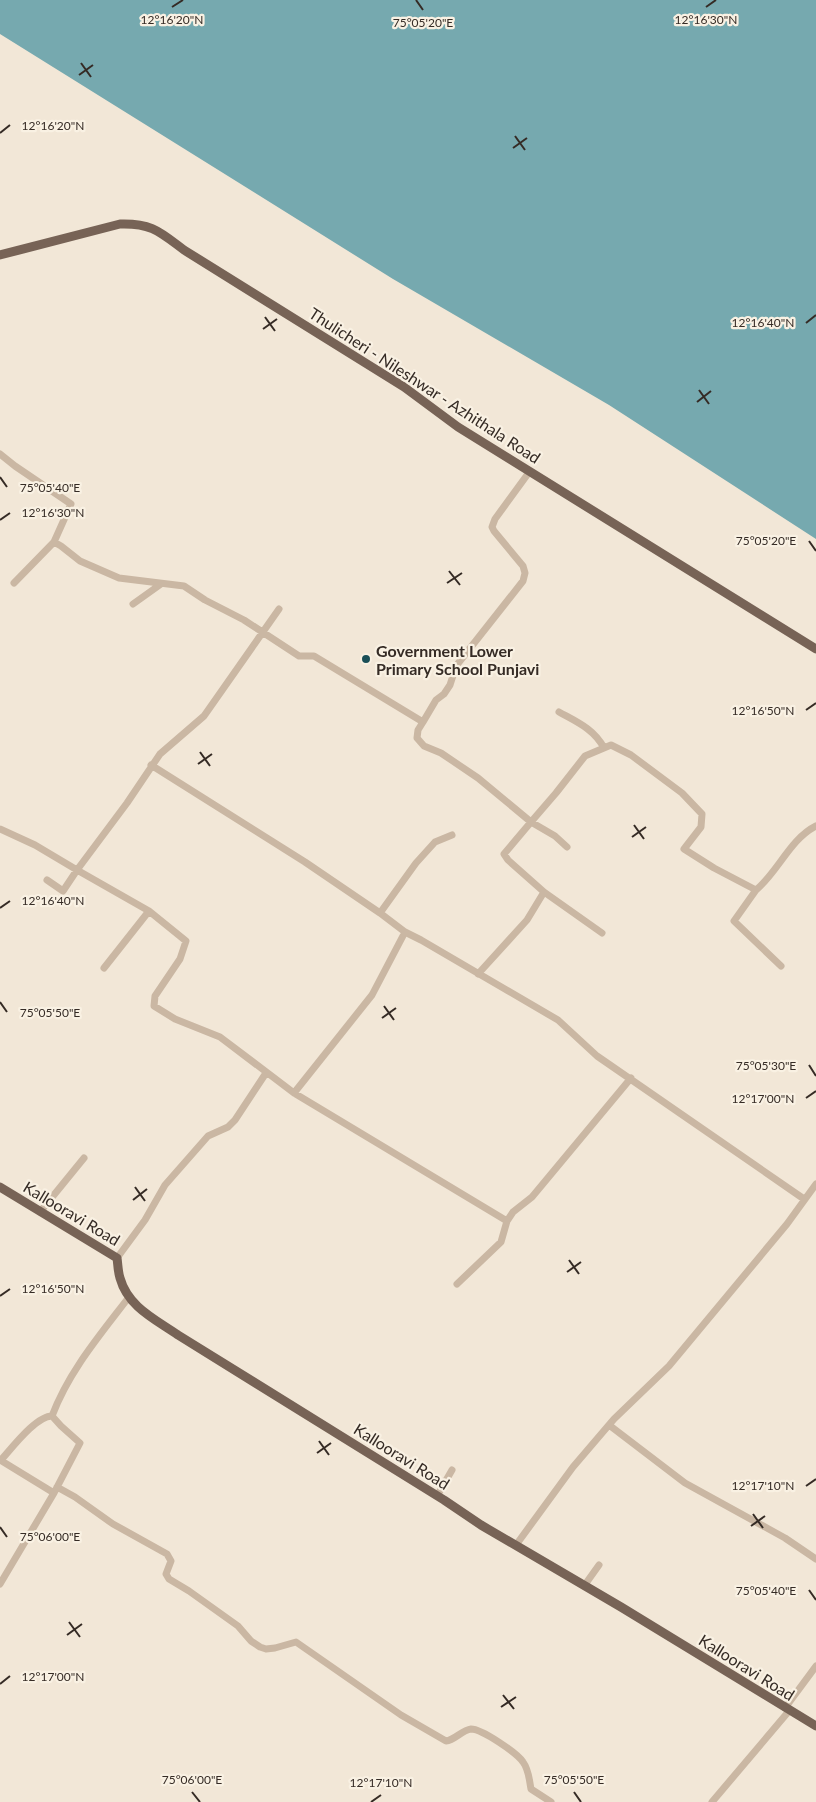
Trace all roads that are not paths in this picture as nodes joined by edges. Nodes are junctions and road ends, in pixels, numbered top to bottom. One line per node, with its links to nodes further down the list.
1 (0, 255): 3 (main road, Thulicheri - Nileshwar - Azhithala Road)
2 (0, 454): 4 (street)
3 (530, 471): 10 (main road, Thulicheri - Nileshwar - Azhithala Road); 12 (street)
4 (54, 542): 5 (street); 6 (street)
5 (14, 584)
6 (161, 584): 7 (street); 9 (street)
7 (133, 604)
8 (279, 609): 9 (street)
9 (262, 632): 12 (street); 14 (street)
10 (816, 649)
11 (559, 712): 13 (street)
12 (423, 722): 15 (street)
13 (604, 748): 15 (street); 22 (street)
14 (151, 765): 20 (street); 25 (street)
15 (531, 822): 19 (street); 23 (street)
16 (816, 826): 22 (street)
17 (0, 829): 20 (street)
18 (452, 835): 25 (street)
19 (567, 848)
20 (77, 870): 21 (street); 24 (street)
21 (47, 880)
22 (756, 890): 28 (street)
23 (544, 892): 27 (street); 30 (street)
24 (149, 911): 29 (street); 31 (street)
25 (380, 913): 26 (street)
26 (405, 932): 30 (street); 33 (street)
27 (602, 934)
28 (781, 966)
29 (104, 968)
30 (478, 974): 32 (street)
31 (266, 1073): 33 (street); 40 (street)
32 (631, 1078): 37 (street); 39 (street)
33 (294, 1094): 39 (street)
34 (84, 1158): 38 (street)
35 (816, 1184): 37 (street)
36 (0, 1187): 38 (main road, Kallooravi Road)
37 (804, 1199): 44 (street)
38 (40, 1212): 40 (main road, Kallooravi Road)
39 (507, 1221): 41 (street)
40 (118, 1258): 42 (main road, Kallooravi Road)
41 (458, 1284)
42 (128, 1297): 43 (street); 48 (main road, Kallooravi Road)
43 (52, 1416): 45 (street); 47 (street)
44 (609, 1425): 49 (street); 50 (street)
45 (0, 1460): 47 (street)
46 (452, 1470): 48 (street)
47 (55, 1490): 52 (street); 57 (street)
48 (437, 1496): 49 (main road, Kallooravi Road)
49 (516, 1545): 53 (main road, Kallooravi Road)
50 (816, 1559)
51 (599, 1566): 53 (street)
52 (0, 1584)
53 (584, 1586): 55 (main road, Kallooravi Road)
54 (816, 1666): 55 (street)
55 (787, 1709): 56 (main road, Kallooravi Road); 58 (street)
56 (816, 1726)
57 (551, 1802)
58 (712, 1802)

